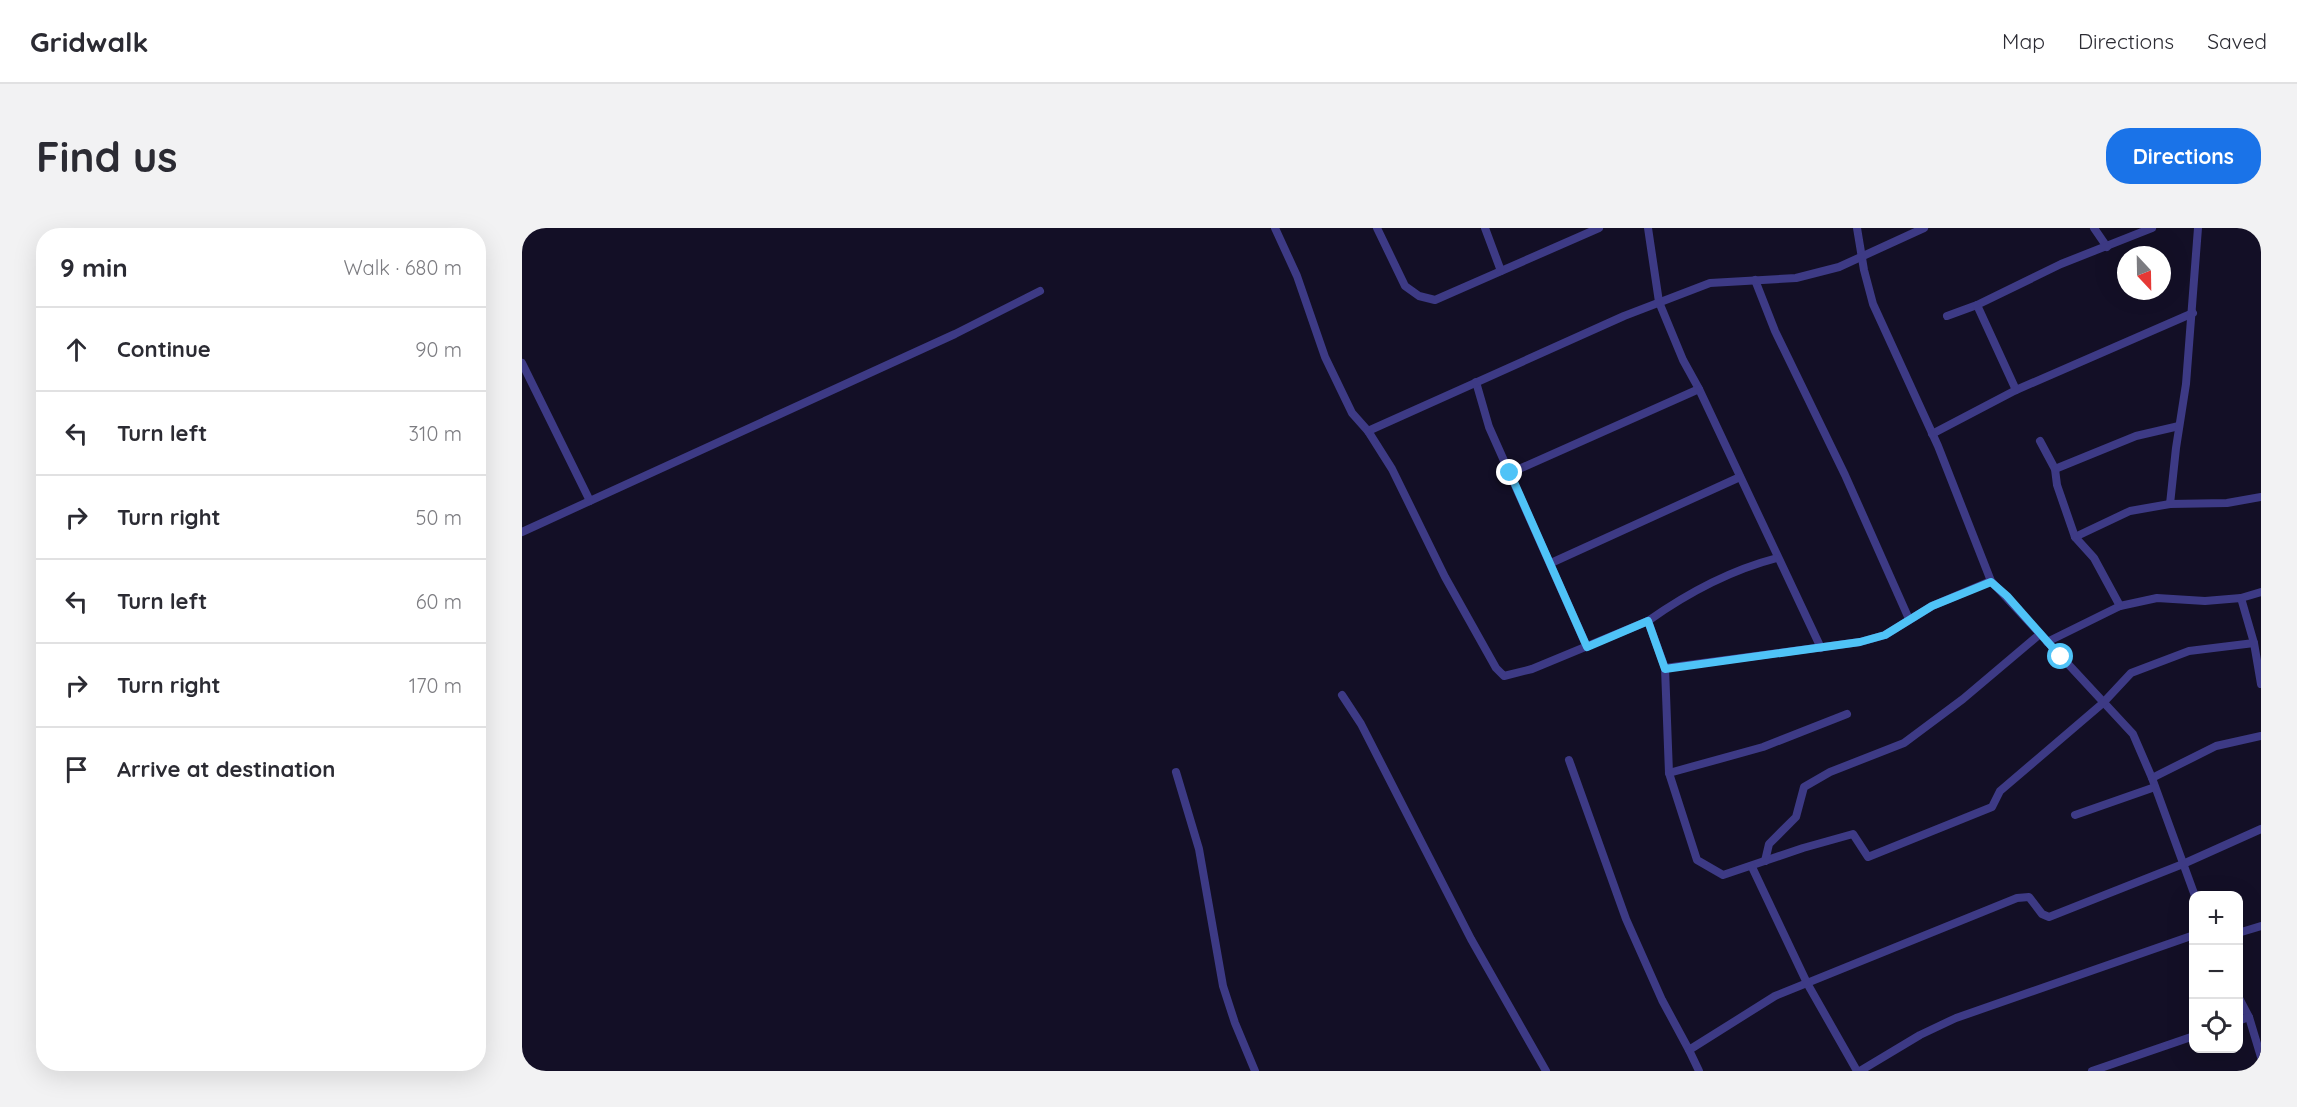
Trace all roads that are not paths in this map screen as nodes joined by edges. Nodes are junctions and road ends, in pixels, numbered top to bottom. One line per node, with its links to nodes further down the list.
1 (1377, 228): 14 (street)
2 (1485, 228): 14 (street)
3 (1599, 228): 11 (street)
4 (1648, 228): 17 (street)
5 (1857, 228): 13 (street)
6 (1924, 228): 13 (street)
7 (2094, 228): 12 (street)
8 (2152, 228): 12 (street)
9 (2198, 228): 19 (street)
10 (1277, 229): 26 (street)
11 (1588, 231): 14 (street)
12 (2107, 247): 18 (street)
13 (1861, 258): 15 (street); 27 (street)
14 (1501, 271)
15 (1755, 280): 17 (street); 43 (street)
16 (1040, 291): 33 (street)
17 (1659, 302): 22 (street); 23 (street)
18 (1977, 304): 20 (street); 24 (street)
19 (2193, 313): 24 (street); 25 (street)
20 (1947, 316)
21 (522, 363): 33 (street)
22 (1476, 382): 26 (street); 30 (street)
23 (1699, 389): 30 (street); 31 (street)
24 (2016, 390): 27 (street)
25 (2179, 426): 29 (street); 34 (street)
26 (1368, 431): 48 (street)
27 (1932, 434): 39 (street)
28 (2040, 441): 29 (street)
29 (2055, 469): 36 (street)
30 (1510, 473): 38 (street)
31 (1740, 477): 37 (street); 38 (street)
32 (2261, 497): 34 (street)
33 (590, 501): 35 (street)
34 (2170, 504): 36 (street)
35 (522, 532)
36 (2075, 537): 42 (street)
37 (1777, 558): 44 (street); 49 (street)
38 (1551, 563): 48 (street)
39 (1991, 582): 43 (street); 45 (street)
40 (2261, 592): 41 (street)
41 (2241, 598): 42 (street); 47 (street)
42 (2120, 606): 46 (street)
43 (1909, 619): 49 (street)
44 (1648, 621): 48 (street); 50 (street)
45 (2040, 633): 46 (street); 62 (street)
46 (2047, 642): 53 (street)
47 (2254, 643): 51 (street); 53 (street)
48 (1587, 647)
49 (1821, 648): 50 (street)
50 (1665, 669): 58 (street)
51 (2261, 684)
52 (1342, 695): 78 (street)
53 (2103, 703): 59 (street); 62 (street)
54 (1846, 714): 58 (street)
55 (2261, 736): 59 (street)
56 (1569, 760): 75 (street)
57 (1176, 772): 77 (street)
58 (1669, 773): 64 (street)
59 (2153, 782): 60 (street); 63 (street)
60 (2075, 815)
61 (2261, 829): 63 (street)
62 (1765, 861): 64 (street)
63 (2183, 864): 65 (street); 69 (street)
64 (1752, 867): 69 (street)
65 (2193, 891)
66 (2261, 926): 67 (street)
67 (2243, 931)
68 (2189, 936): 80 (street)
69 (1807, 983): 75 (street); 80 (street)
70 (2240, 999): 71 (street)
71 (2249, 1017): 72 (street); 73 (street)
72 (2243, 1019)
73 (2257, 1028): 76 (street)
74 (2189, 1037): 81 (street)
75 (1689, 1050): 79 (street)
76 (2261, 1057)
77 (1255, 1071)
78 (1546, 1071)
79 (1699, 1071)
80 (1859, 1071)
81 (2092, 1071)

